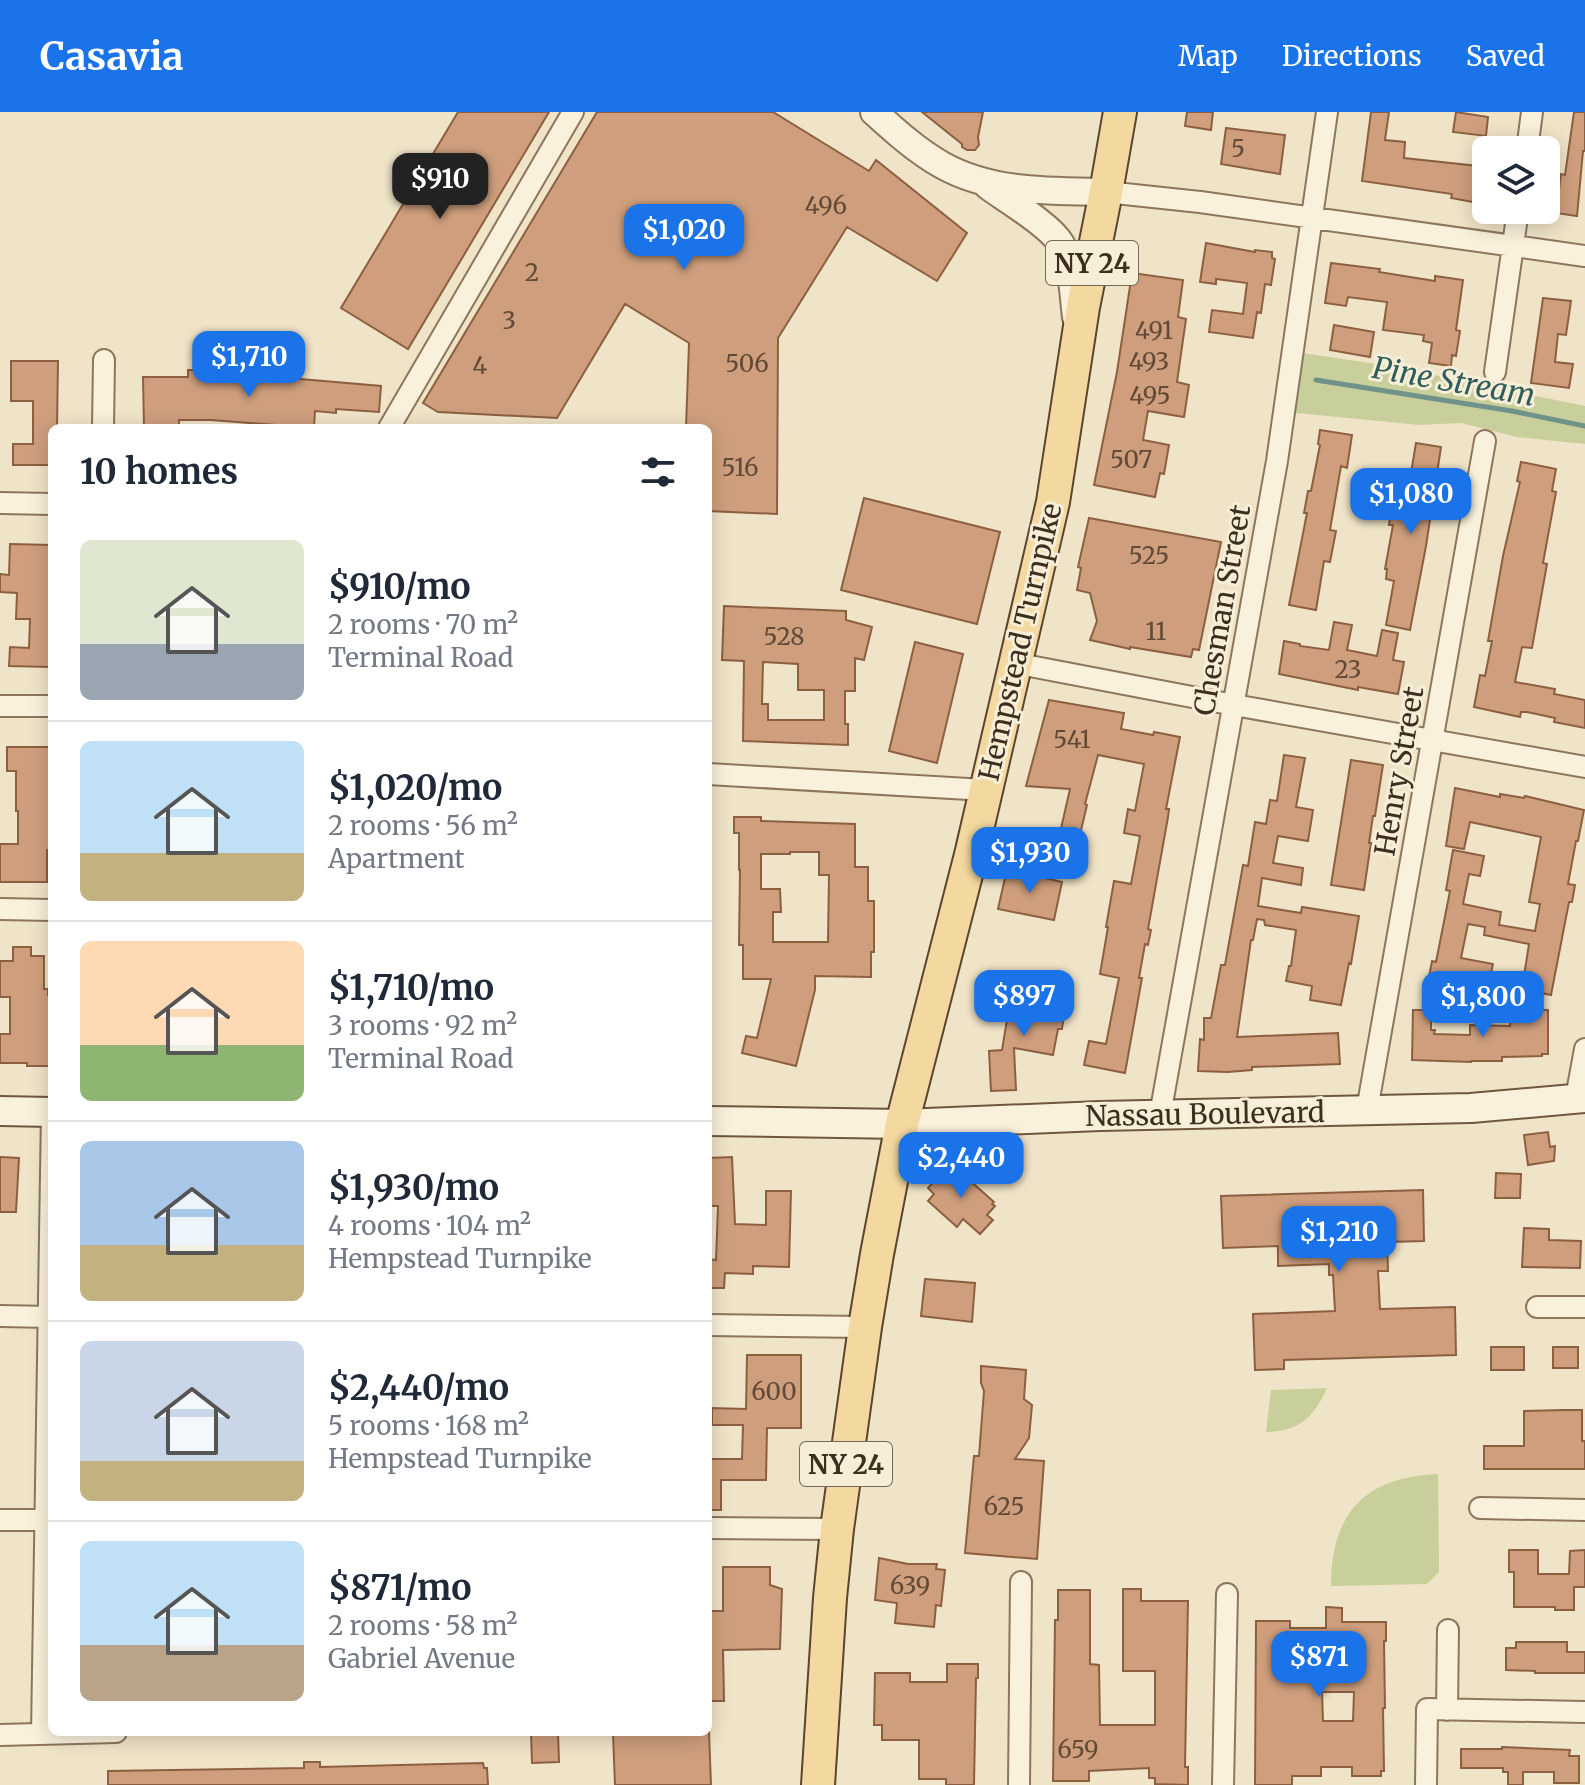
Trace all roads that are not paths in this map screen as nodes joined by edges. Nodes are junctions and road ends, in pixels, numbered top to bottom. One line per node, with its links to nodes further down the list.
1 (573, 112): 17 (street)
2 (874, 112): 7 (street)
3 (1120, 112): 8 (main road, Hempstead Turnpike / NY 24)
4 (1327, 112): 9 (street, Chesman Street)
5 (1532, 112): 6 (street)
6 (1529, 136)
7 (982, 181): 8 (street); 13 (street)
8 (1106, 192): 9 (street); 13 (main road, Hempstead Turnpike / NY 24)
9 (1311, 217): 11 (street); 22 (street, Chesman Street)
10 (1516, 224): 11 (street)
11 (1513, 245): 12 (street); 15 (street)
12 (1585, 256)
13 (1078, 335): 21 (main road, Hempstead Turnpike / NY 24)
14 (104, 360): 16 (street)
15 (1495, 372)
16 (103, 424)
17 (391, 424)
18 (1485, 441): 25 (street, Henry Street)
19 (0, 503): 20 (street)
20 (48, 504)
21 (1014, 663): 22 (street); 28 (main road, Hempstead Turnpike / NY 24)
22 (1234, 705): 25 (street); 36 (street, Chesman Street)
23 (0, 706): 24 (street)
24 (48, 706)
25 (1433, 740): 26 (street); 33 (street, Henry Street)
26 (1585, 767)
27 (712, 774): 28 (street)
28 (986, 790): 38 (main road, Hempstead Turnpike / NY 24)
29 (0, 909): 30 (street)
30 (48, 910)
31 (1585, 1049): 32 (street)
32 (1581, 1098): 33 (main road, Nassau Boulevard)
33 (1367, 1110): 36 (main road, Nassau Boulevard)
34 (0, 1111): 35 (main road)
35 (48, 1112)
36 (1160, 1115): 38 (main road, Nassau Boulevard)
37 (718, 1122): 38 (main road, Nassau Boulevard)
38 (902, 1124): 44 (main road, Hempstead Turnpike / NY 24)
39 (1537, 1307): 40 (street)
40 (1585, 1307)
41 (0, 1316): 42 (street)
42 (48, 1317)
43 (712, 1325): 44 (street)
44 (865, 1327): 50 (main road, Hempstead Turnpike / NY 24)
45 (1480, 1508): 46 (street)
46 (1585, 1510)
47 (0, 1520): 48 (street)
48 (48, 1520)
49 (712, 1528): 50 (street)
50 (837, 1529): 60 (main road, Hempstead Turnpike / NY 24)
51 (48, 1551): 57 (street)
52 (1021, 1582): 61 (street)
53 (1227, 1594): 62 (street)
54 (1448, 1630): 55 (street)
55 (1437, 1709): 56 (street); 63 (street)
56 (1585, 1712)
57 (42, 1734): 58 (street); 59 (street)
58 (48, 1734)
59 (0, 1735)
60 (818, 1785)
61 (1019, 1785)
62 (1223, 1785)
63 (1426, 1785)

